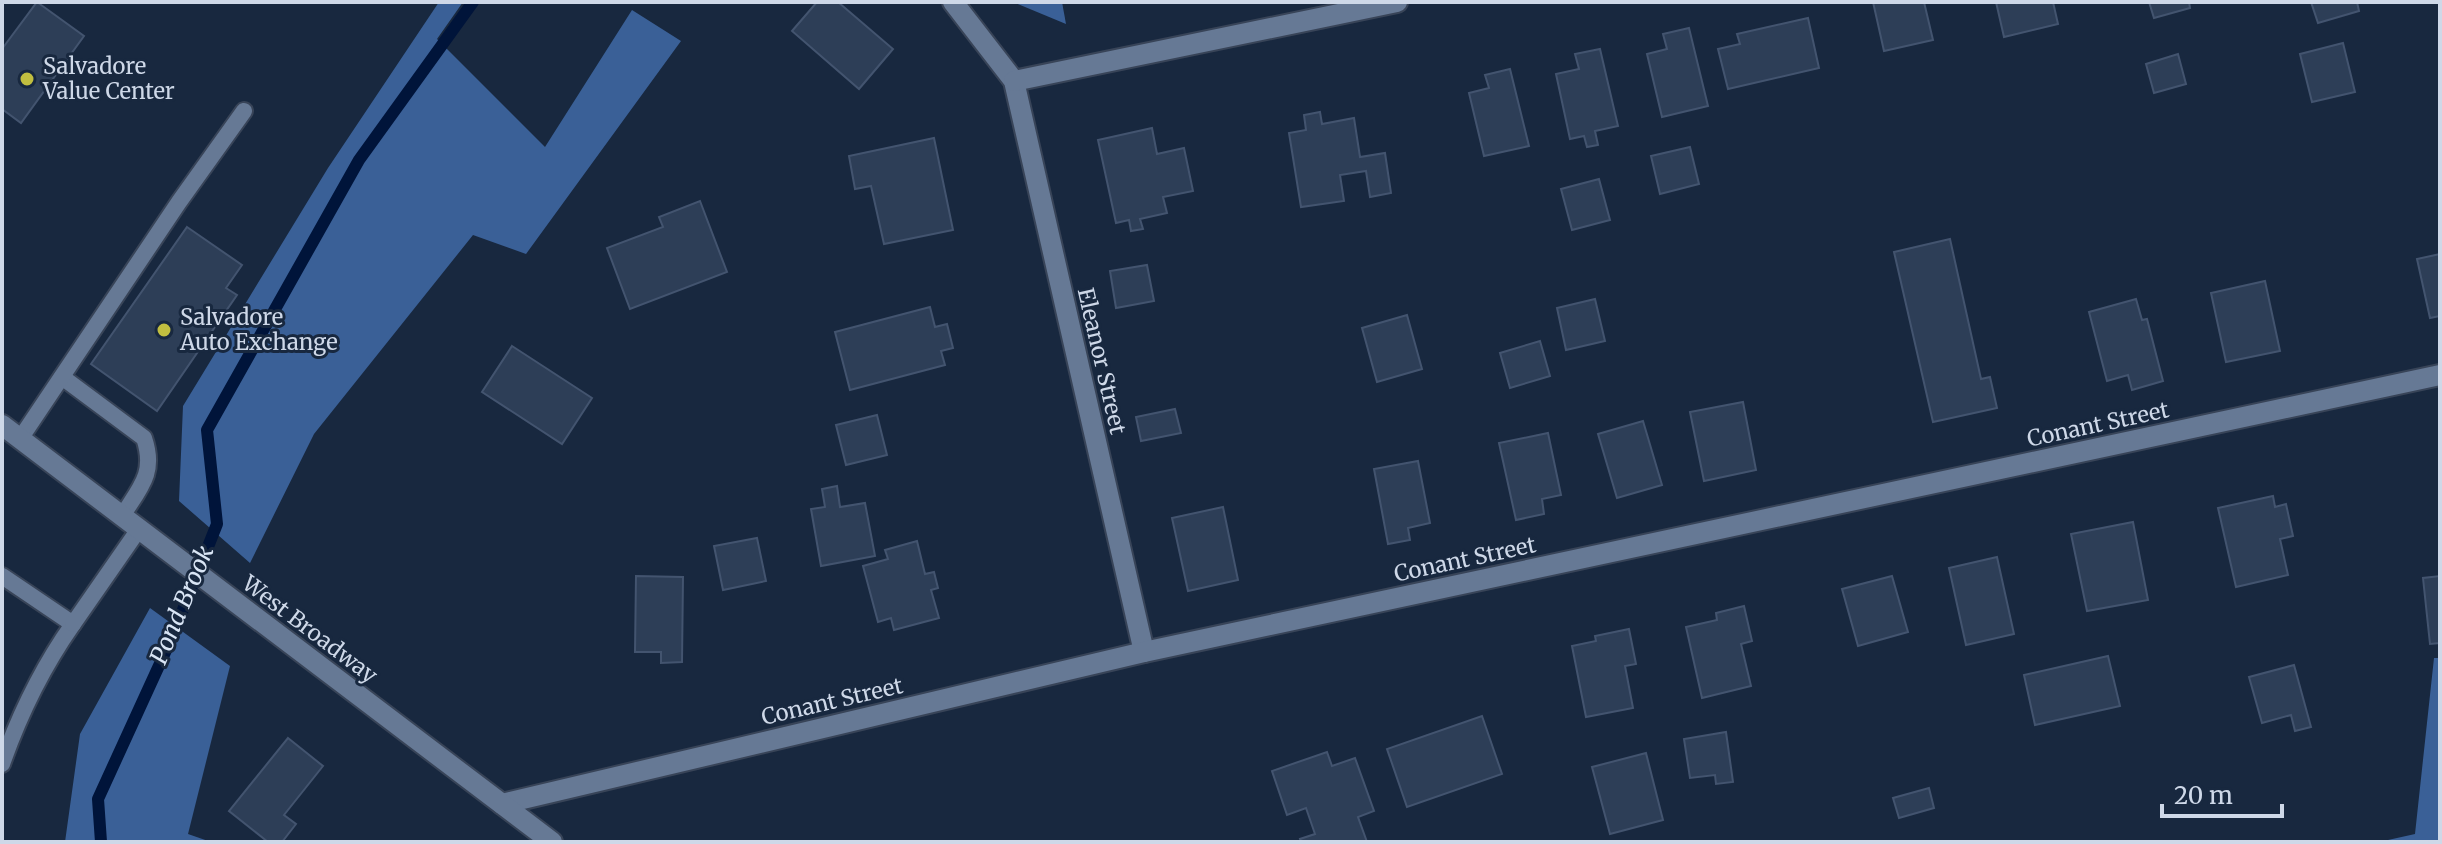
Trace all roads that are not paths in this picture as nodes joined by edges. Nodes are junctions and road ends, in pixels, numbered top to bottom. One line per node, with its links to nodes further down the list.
1 (953, 2): 3 (street)
2 (1397, 2): 3 (street)
3 (1014, 81): 13 (street, Eleanor Street)
4 (244, 111): 6 (lane)
5 (2440, 375): 13 (street, Conant Street)
6 (62, 377): 8 (lane); 9 (lane)
7 (2, 425): 8 (street, West Broadway)
8 (20, 439): 9 (street, West Broadway)
9 (122, 516): 10 (street, West Broadway)
10 (139, 529): 12 (lane); 15 (street, West Broadway)
11 (2, 576): 12 (lane)
12 (73, 624): 14 (lane)
13 (1144, 652): 15 (street, Conant Street)
14 (2, 764)
15 (502, 804): 16 (street, West Broadway)
16 (552, 842)

